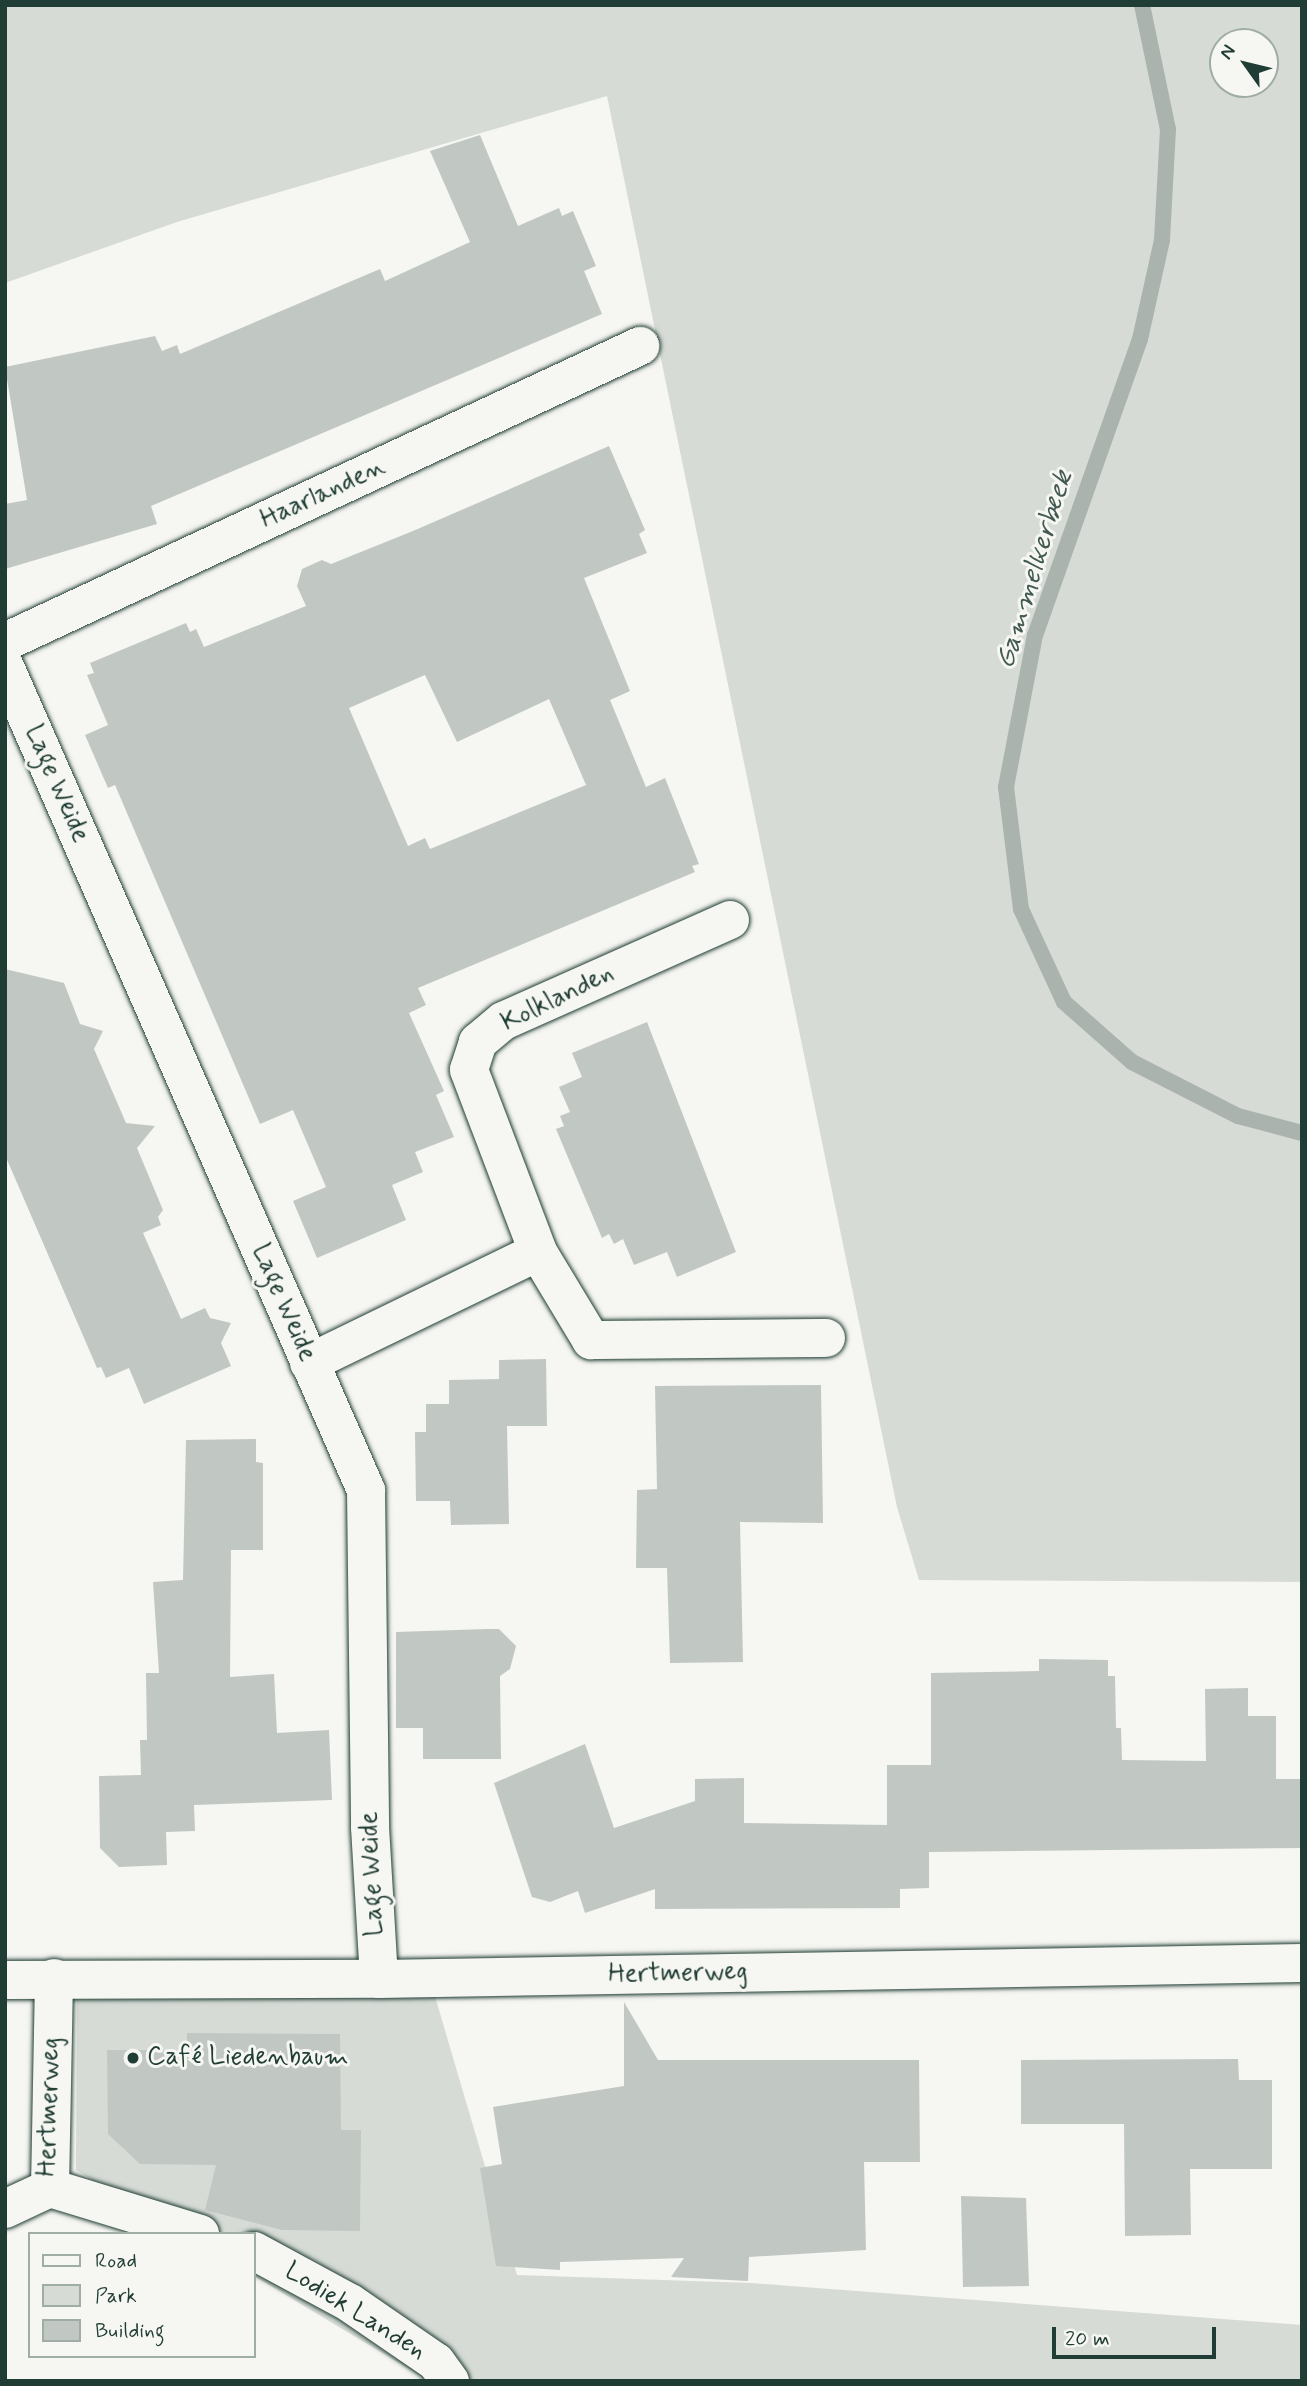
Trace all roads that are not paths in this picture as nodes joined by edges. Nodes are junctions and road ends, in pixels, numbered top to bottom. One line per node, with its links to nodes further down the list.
1 (640, 346): 2 (street, Haarlanden)
2 (5, 642)
3 (5, 667): 7 (street, Lage Weide)
4 (730, 920): 5 (street, Kolklanden)
5 (538, 1252): 6 (street, Kolklanden); 7 (street)
6 (826, 1338)
7 (309, 1363): 10 (street, Lage Weide)
8 (1302, 1963): 10 (street, Hertmerweg)
9 (54, 1978): 10 (street, Hertmerweg); 11 (street, Hertmerweg); 12 (street, Hertmerweg)
10 (379, 1979)
11 (5, 1980)
12 (50, 2188): 13 (street, Hertmerweg); 14 (street)
13 (5, 2209)
14 (194, 2232)
15 (256, 2252): 16 (street, Lodiek Landen)
16 (450, 2381)

